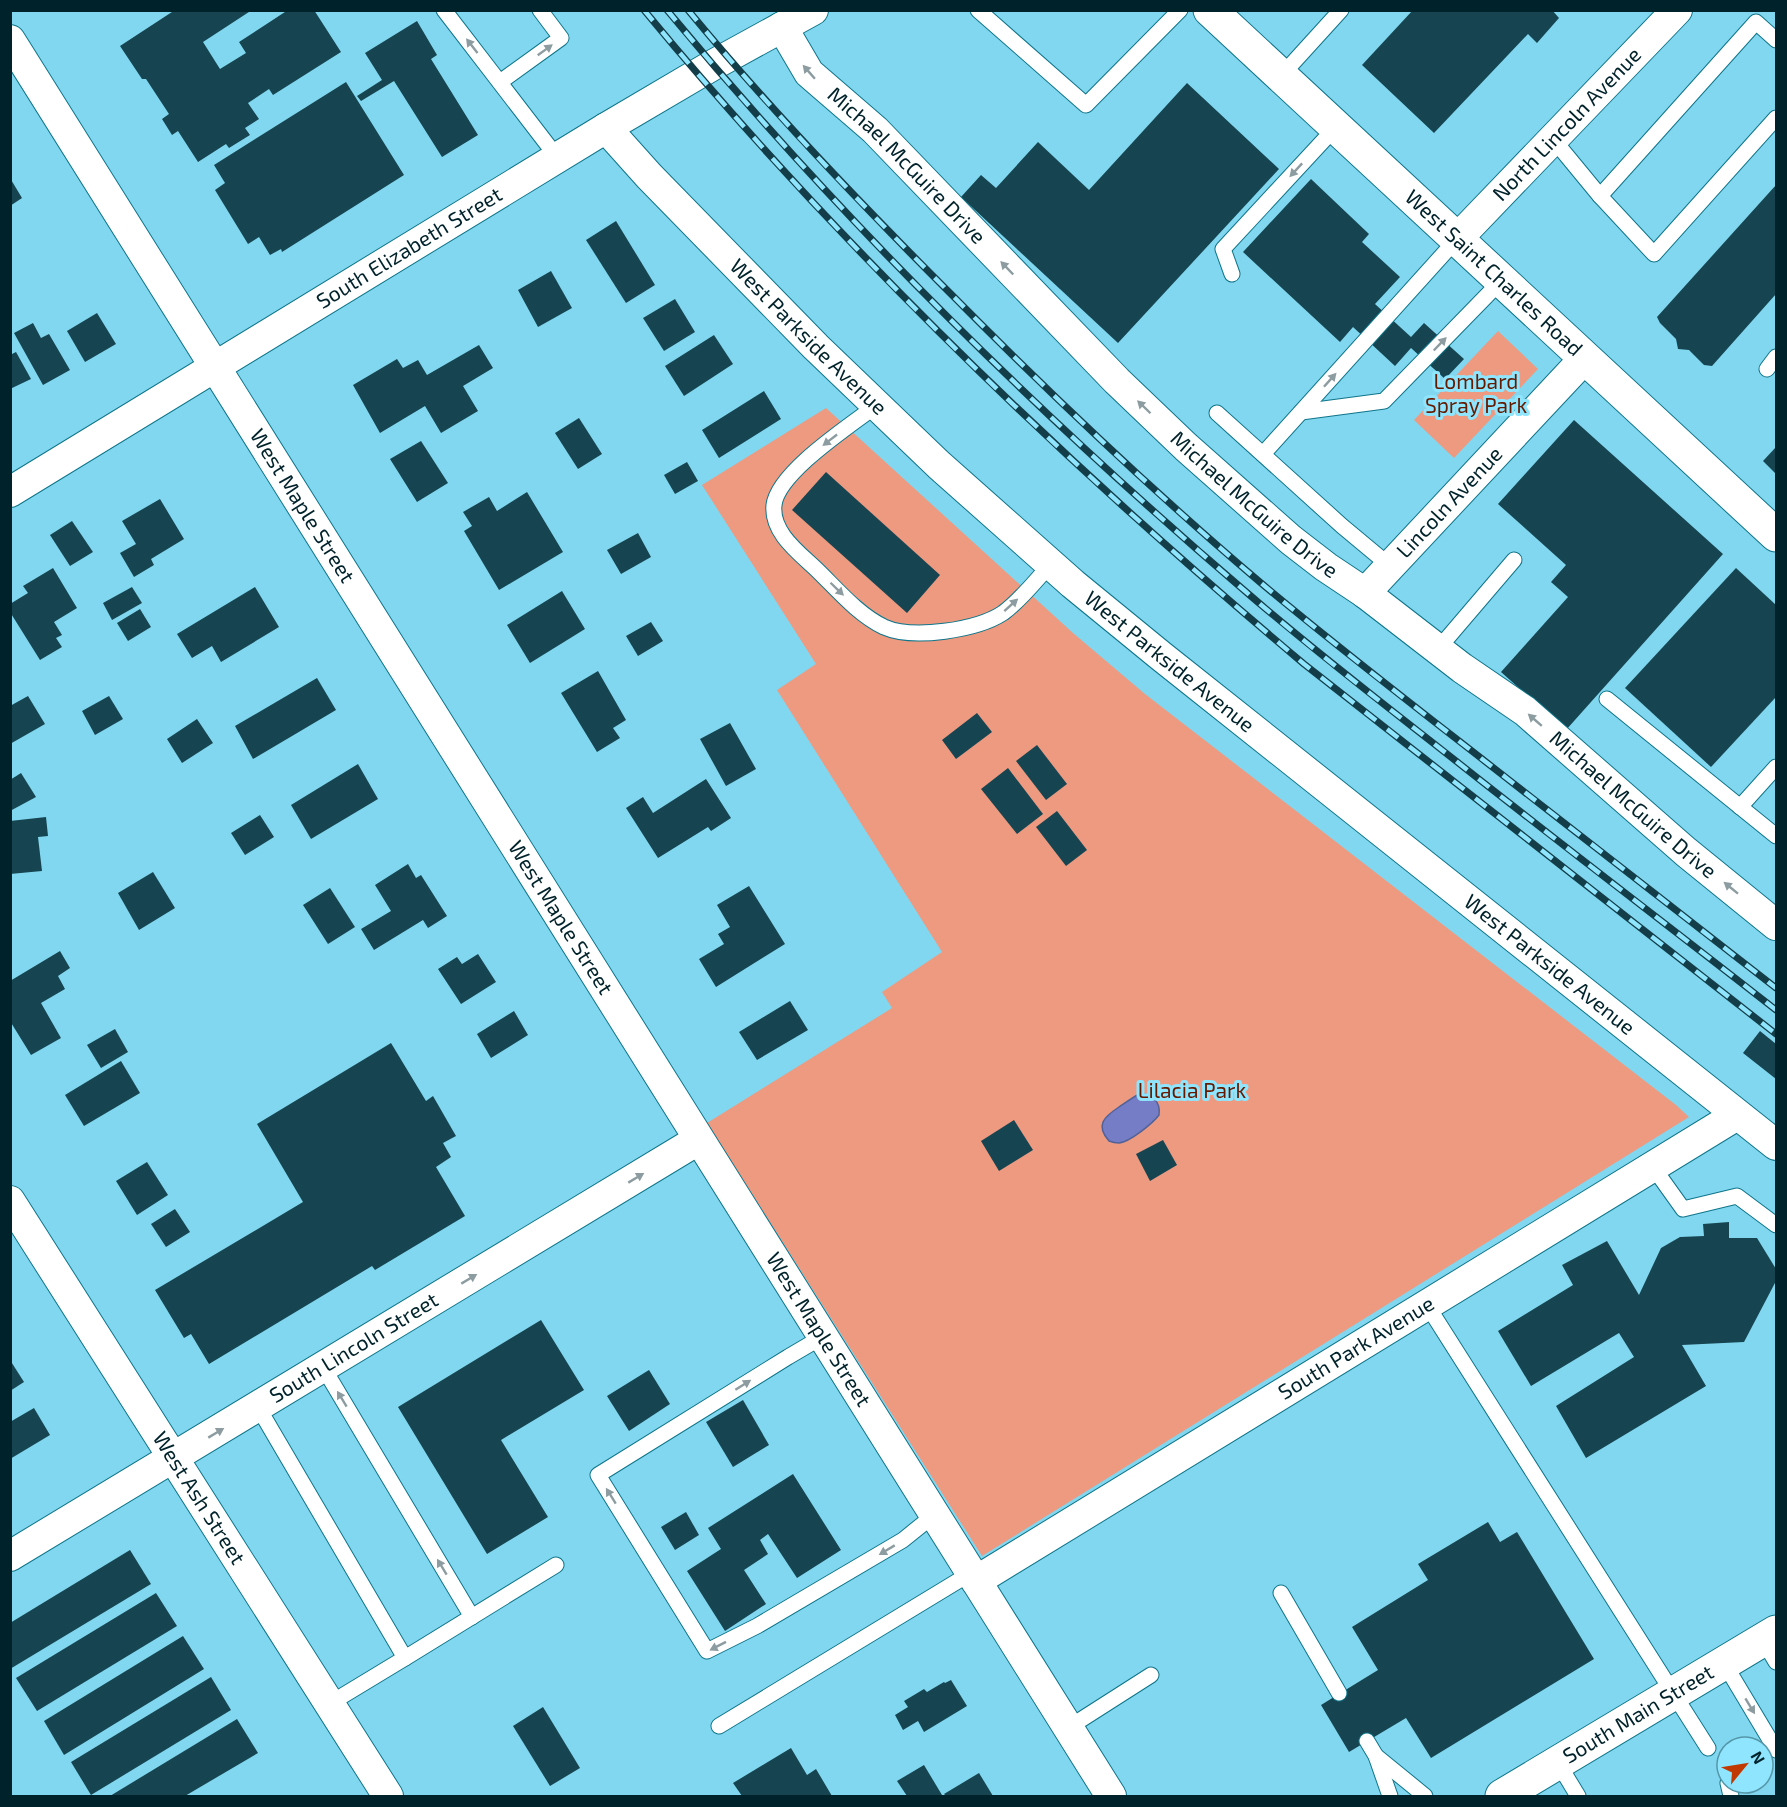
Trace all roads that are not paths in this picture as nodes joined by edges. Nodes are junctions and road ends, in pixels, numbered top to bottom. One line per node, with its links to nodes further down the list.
1 (444, 10): 12 (lane, one-way to 1)
2 (540, 10): 12 (lane, one-way to 2)
3 (978, 10): 4 (lane)
4 (1180, 10)
5 (1210, 10): 11 (main road, West Saint Charles Road)
6 (1341, 10): 11 (lane)
7 (1677, 10): 16 (street, North Lincoln Avenue)
8 (793, 18): 15 (street, South Elizabeth Street); 33 (street, Michael McGuire Drive, one-way to 8)
9 (10, 40): 23 (street, West Maple Street)
10 (1776, 40): 18 (lane)
11 (1281, 76): 14 (main road, West Saint Charles Road)
12 (500, 82): 17 (lane)
13 (1776, 118): 18 (lane)
14 (1336, 127): 19 (main road, West Saint Charles Road); 20 (lane, one-way to 20)
15 (606, 128): 17 (street, South Elizabeth Street); 24 (street, West Parkside Avenue)
16 (1553, 139): 18 (lane); 19 (street, North Lincoln Avenue)
17 (557, 158): 23 (street, South Elizabeth Street)
18 (1600, 196)
19 (1457, 239): 21 (main road, West Saint Charles Road); 25 (lane, one-way to 19)
20 (1232, 274)
21 (1502, 280): 22 (main road, West Saint Charles Road); 25 (lane, one-way to 21)
22 (1585, 358): 29 (main road, West Saint Charles Road); 32 (street, Lincoln Avenue)
23 (215, 367): 28 (street, South Elizabeth Street); 41 (street, West Maple Street)
24 (877, 405): 31 (street, West Parkside Avenue); 31 (lane, one-way to 31)
25 (1301, 412): 27 (lane)
26 (1217, 413): 27 (lane)
27 (1263, 454): 32 (lane)
28 (10, 492)
29 (1776, 535)
30 (1514, 560): 34 (lane)
31 (1051, 564): 40 (street, West Parkside Avenue)
32 (1390, 566): 33 (street, Lincoln Avenue)
33 (1365, 593): 34 (street, Michael McGuire Drive)
34 (1438, 649): 39 (street, Michael McGuire Drive, one-way to 34)
35 (1608, 699): 37 (lane)
36 (1776, 767): 37 (lane)
37 (1740, 807): 38 (lane)
38 (1776, 837)
39 (1776, 925)
40 (1737, 1115): 42 (street, West Parkside Avenue); 43 (street, South Park Avenue)
41 (698, 1140): 47 (street, West Maple Street); 48 (street, South Lincoln Street, one-way to 41)
42 (1776, 1146)
43 (1653, 1167): 45 (lane); 46 (street, South Park Avenue)
44 (10, 1201): 50 (street, West Ash Street)
45 (1776, 1225)
46 (1427, 1305): 54 (street, South Park Avenue); 62 (lane)
47 (822, 1337): 51 (street, West Maple Street); 51 (lane, one-way to 47)
48 (323, 1367): 49 (street, South Lincoln Street); 56 (lane, one-way to 48)
49 (258, 1407): 50 (street, South Lincoln Street, one-way to 49); 58 (lane)
50 (173, 1457): 52 (street, South Lincoln Street); 63 (street, West Ash Street)
51 (934, 1515): 54 (street, West Maple Street)
52 (10, 1556)
53 (556, 1566): 56 (lane)
54 (973, 1577): 64 (lane); 65 (street, West Maple Street)
55 (1281, 1593): 61 (lane)
56 (472, 1617): 58 (lane)
57 (1772, 1644): 59 (main road, South Main Street)
58 (405, 1658): 63 (lane)
59 (1724, 1663): 62 (main road, South Main Street); 68 (lane, one-way to 68)
60 (1151, 1676): 65 (lane)
61 (1339, 1693)
62 (1673, 1694): 67 (lane); 70 (main road, South Main Street)
63 (330, 1704): 71 (street, West Ash Street)
64 (719, 1726)
65 (1068, 1728): 72 (street, West Maple Street)
66 (1368, 1741): 69 (lane)
67 (1708, 1748)
68 (1776, 1750)
69 (1376, 1756): 73 (lane); 74 (lane)
70 (1558, 1763): 75 (main road, South Main Street); 76 (lane)
71 (388, 1797)
72 (1111, 1797)
73 (1390, 1797)
74 (1425, 1797)
75 (1502, 1797)
76 (1578, 1797)

